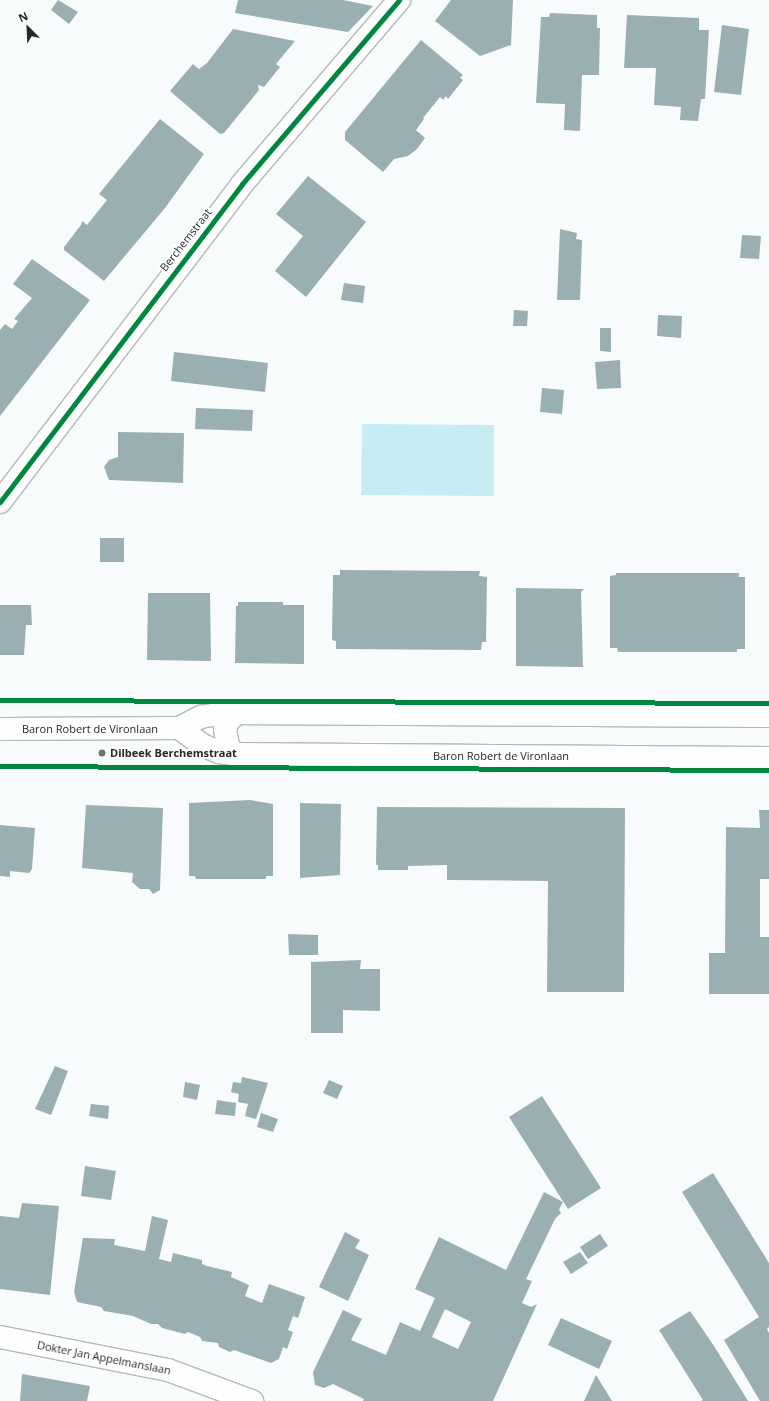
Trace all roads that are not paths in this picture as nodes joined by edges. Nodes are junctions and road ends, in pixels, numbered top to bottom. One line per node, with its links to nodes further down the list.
1 (399, 0): 2 (street, Berchemstraat)
2 (0, 502)
3 (237, 713): 4 (street, Baron Robert de Vironlaan); 5 (street, Baron Robert de Vironlaan); 7 (street)
4 (769, 716)
5 (179, 728): 6 (street, Baron Robert de Vironlaan); 7 (street, Baron Robert de Vironlaan)
6 (0, 729)
7 (234, 754): 8 (street, Baron Robert de Vironlaan)
8 (769, 758)
9 (0, 1338): 10 (street, Dokter Jan Appelmanslaan)
10 (252, 1401)

